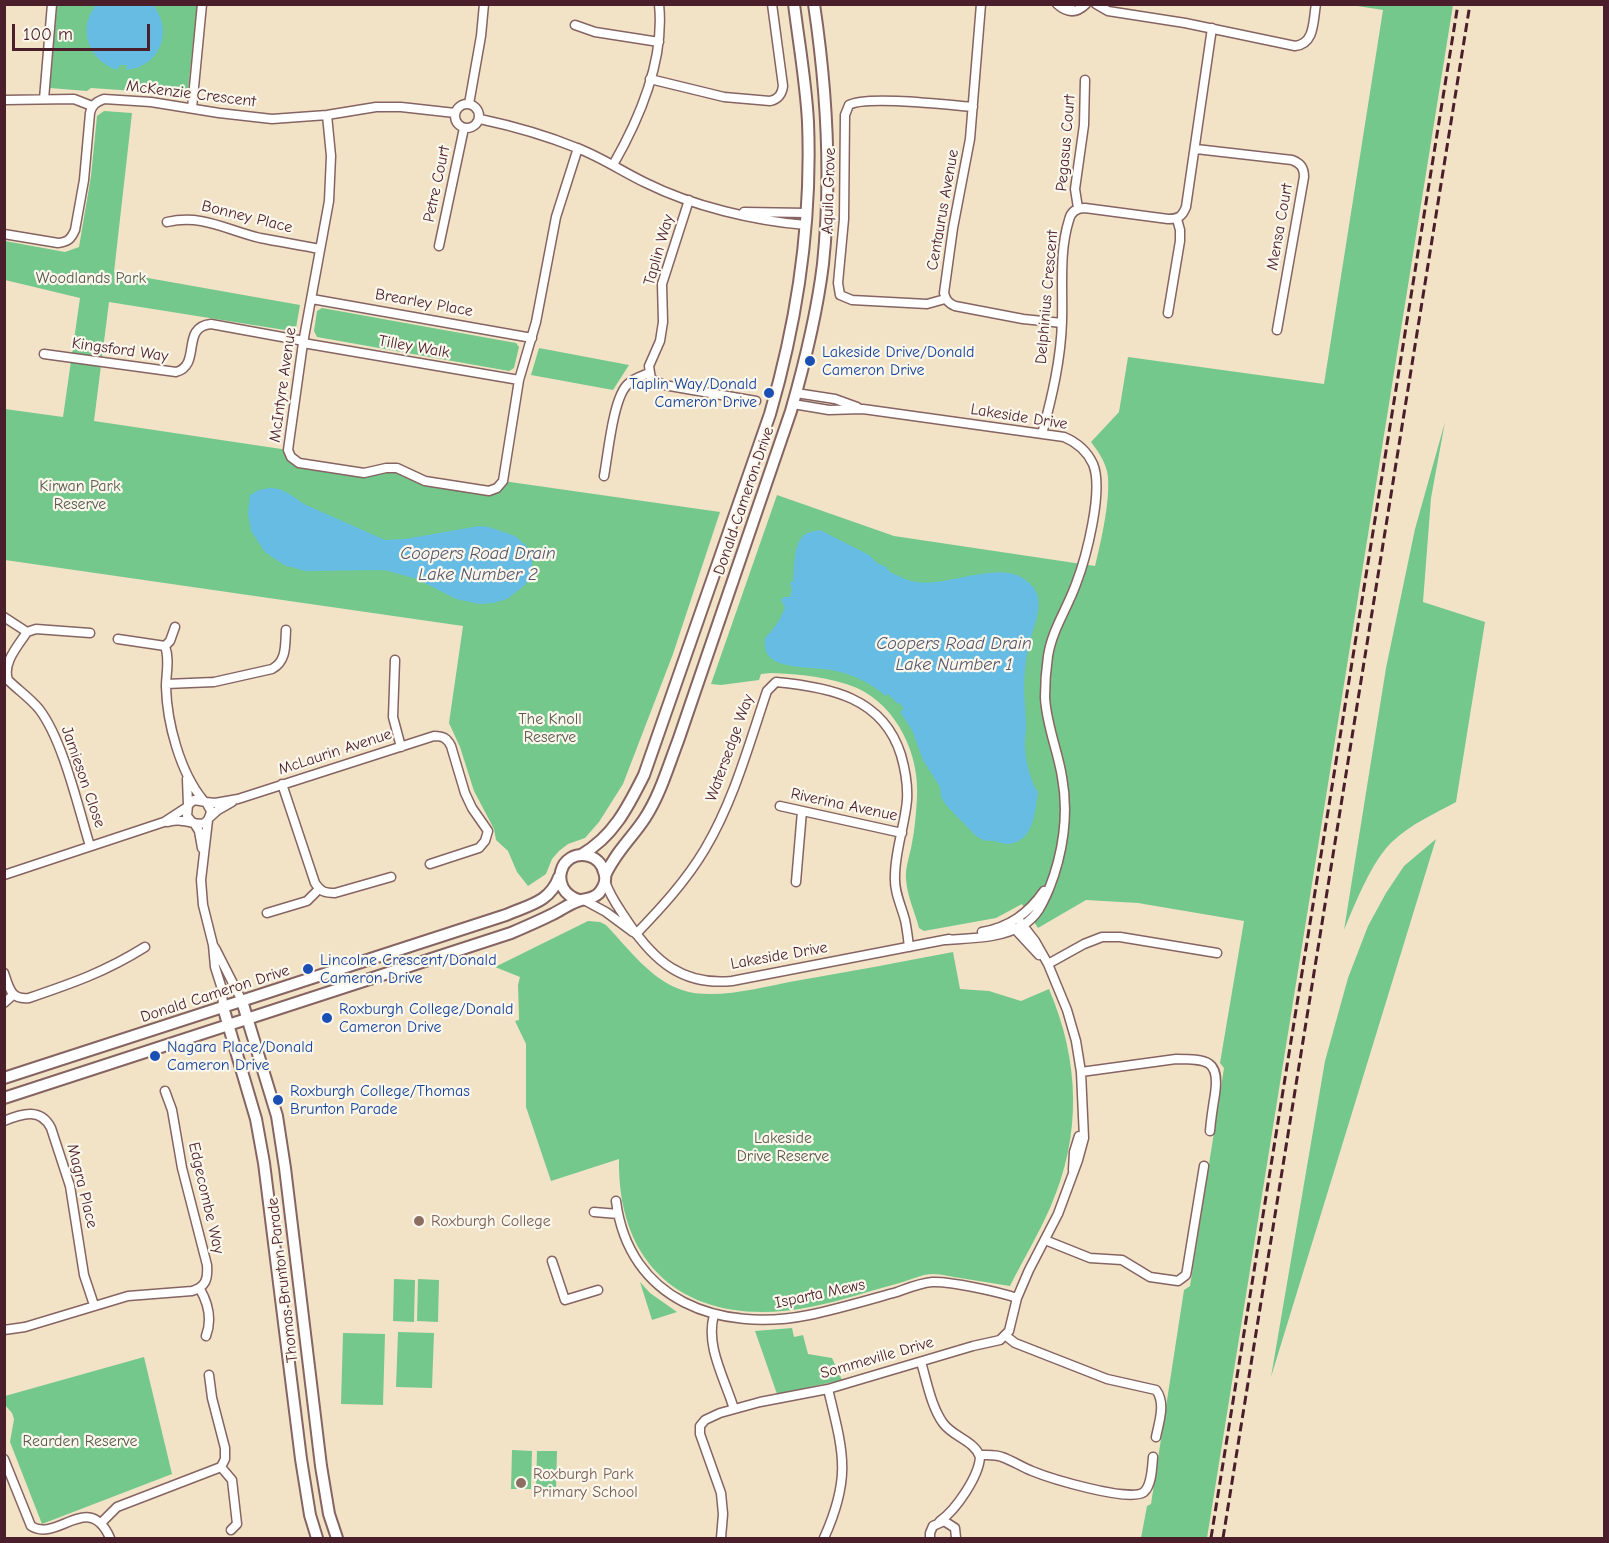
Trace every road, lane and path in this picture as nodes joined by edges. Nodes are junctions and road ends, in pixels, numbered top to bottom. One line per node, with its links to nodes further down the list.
1 (52, 4): 18 (street)
2 (202, 4): 23 (street)
3 (484, 4): 20 (street)
4 (659, 4): 15 (street)
5 (772, 4): 16 (street)
6 (794, 4): 33 (street, Donald Cameron Drive)
7 (814, 4): 35 (street, Donald Cameron Drive)
8 (981, 4): 22 (street, Centaurus Avenue)
9 (1057, 4): 10 (street)
10 (1086, 4)
11 (1096, 4): 14 (street)
12 (1316, 4): 14 (street)
13 (575, 25): 15 (street)
14 (1212, 28): 29 (street)
15 (659, 42): 16 (street)
16 (650, 79): 30 (street)
17 (1085, 80): 32 (street, Pegasus Court)
18 (44, 99): 19 (street); 21 (street)
19 (4, 100)
20 (469, 104): 24 (street); 26 (street)
21 (92, 106): 23 (street, McKenzie Crescent); 37 (street)
22 (973, 106): 41 (street, Centaurus Avenue); 41 (street, Aquila Grove)
23 (192, 108): 25 (street, McKenzie Crescent)
24 (455, 113): 25 (street, McKenzie Crescent); 27 (street)
25 (327, 115): 39 (street, McIntyre Avenue)
26 (480, 119): 27 (street); 28 (street)
27 (465, 128): 38 (street, Petre Court)
28 (578, 148): 30 (street); 45 (street, McIntyre Avenue)
29 (1196, 149): 34 (street); 44 (street, Mensa Court)
30 (613, 165): 31 (street)
31 (689, 200): 33 (street); 48 (street, Taplin Way)
32 (1078, 208): 34 (street); 43 (street, Delphinius Crescent)
33 (806, 219): 35 (street); 50 (street, Donald Cameron Drive)
34 (1177, 219): 42 (street)
35 (826, 220): 51 (street, Donald Cameron Drive)
36 (167, 222): 39 (street, Bonney Place)
37 (4, 234)
38 (439, 246)
39 (320, 249): 40 (street, McIntyre Avenue)
40 (312, 299): 45 (street, Brearley Place); 46 (street, McIntyre Avenue)
41 (945, 299): 43 (street)
42 (1168, 313)
43 (1062, 323): 54 (street, Delphinius Crescent)
44 (1278, 330)
45 (532, 338): 49 (street, McIntyre Avenue)
46 (304, 342): 47 (street, Kingsford Way); 49 (street, Tilley Walk); 49 (street, McIntyre Avenue)
47 (44, 354)
48 (649, 373): 53 (street); 55 (street)
49 (519, 380)
50 (778, 387): 51 (street, Lakeside Drive); 52 (street, Donald Cameron Drive)
51 (795, 398): 52 (street, Lakeside Drive); 54 (street, Lakeside Drive); 85 (street, Donald Cameron Drive)
52 (774, 399): 79 (street, Donald Cameron Drive)
53 (756, 401)
54 (1042, 434): 90 (street, Lakeside Drive)
55 (604, 476)
56 (4, 617): 59 (street)
57 (176, 627): 62 (street)
58 (286, 630): 65 (street)
59 (27, 632): 60 (street); 64 (street, Jamieson Close)
60 (90, 633)
61 (118, 639): 62 (street)
62 (165, 646): 65 (street)
63 (395, 660): 66 (street)
64 (5, 674): 78 (street, Jamieson Close)
65 (166, 684): 67 (street)
66 (401, 747): 68 (street, McLaurin Avenue); 81 (street, McLaurin Avenue)
67 (186, 773): 70 (street); 71 (street)
68 (282, 784): 69 (street, McLaurin Avenue); 87 (street)
69 (238, 799): 70 (street, McLaurin Avenue); 74 (street, McLaurin Avenue)
70 (204, 801): 71 (street); 74 (street)
71 (187, 806): 75 (street); 76 (street)
72 (780, 806): 73 (street, Riverina Avenue)
73 (802, 811): 77 (street, Riverina Avenue); 86 (street)
74 (208, 819): 76 (street); 80 (street)
75 (164, 822): 76 (street); 78 (street)
76 (193, 823): 80 (street)
77 (902, 833): 91 (street, Watersedge Way); 94 (street, Watersedge Way)
78 (90, 846): 82 (street)
79 (581, 855): 83 (street); 85 (street)
80 (203, 857): 92 (street)
81 (430, 864)
82 (4, 873)
83 (560, 876): 88 (street); 99 (street, Donald Cameron Drive)
84 (391, 877): 87 (street)
85 (605, 879): 88 (street); 91 (street, Lakeside Drive)
86 (796, 882)
87 (319, 889): 89 (street)
88 (582, 900): 91 (street, Lakeside Drive); 102 (street, Donald Cameron Drive)
89 (267, 912)
90 (1017, 924): 94 (street, Lakeside Drive); 96 (street)
91 (636, 934): 94 (street, Lakeside Drive)
92 (213, 945): 99 (street); 101 (street)
93 (145, 947): 98 (street)
94 (909, 947)
95 (1217, 953): 96 (street)
96 (1048, 964): 104 (street)
97 (4, 973): 98 (street)
98 (13, 994): 100 (street)
99 (242, 1001): 101 (street, Donald Cameron Drive); 102 (street, Thomas Brunton Parade)
100 (4, 1003)
101 (223, 1007): 103 (street, Thomas Brunton Parade); 105 (street, Donald Cameron Drive)
102 (248, 1020): 103 (street, Donald Cameron Drive); 141 (street, Thomas Brunton Parade)
103 (229, 1026): 107 (street, Donald Cameron Drive); 140 (street, Thomas Brunton Parade)
104 (1081, 1072): 109 (street); 114 (street)
105 (4, 1078)
106 (165, 1091): 116 (street, Edgecombe Way)
107 (4, 1098)
108 (4, 1121): 119 (street, Magra Place)
109 (1210, 1131)
110 (1204, 1166): 114 (street)
111 (616, 1201): 113 (street, Isparta Mews)
112 (594, 1212): 113 (street)
113 (618, 1214): 120 (street, Isparta Mews)
114 (1045, 1240): 118 (street)
115 (552, 1261): 117 (street)
116 (200, 1289): 119 (street); 122 (street)
117 (598, 1290)
118 (1017, 1298): 120 (street, Isparta Mews); 123 (street)
119 (94, 1305): 121 (street)
120 (714, 1315): 127 (street)
121 (4, 1330)
122 (206, 1336)
123 (1006, 1336): 124 (street, Sommeville Drive); 128 (street)
124 (921, 1362): 126 (street, Sommeville Drive); 129 (street)
125 (209, 1375): 132 (street)
126 (828, 1389): 127 (street, Sommeville Drive); 143 (street)
127 (734, 1409): 142 (street, Sommeville Drive)
128 (1156, 1437)
129 (980, 1455): 130 (street); 133 (street)
130 (1153, 1457)
131 (4, 1459): 138 (street)
132 (221, 1467): 135 (street); 136 (street)
133 (957, 1505): 134 (street); 137 (street)
134 (940, 1521): 137 (street); 144 (street)
135 (101, 1523): 138 (street); 139 (street)
136 (231, 1530)
137 (956, 1532): 145 (street)
138 (34, 1535)
139 (110, 1539)
140 (317, 1539)
141 (337, 1539)
142 (721, 1539)
143 (824, 1539)
144 (930, 1539)
145 (961, 1539)

